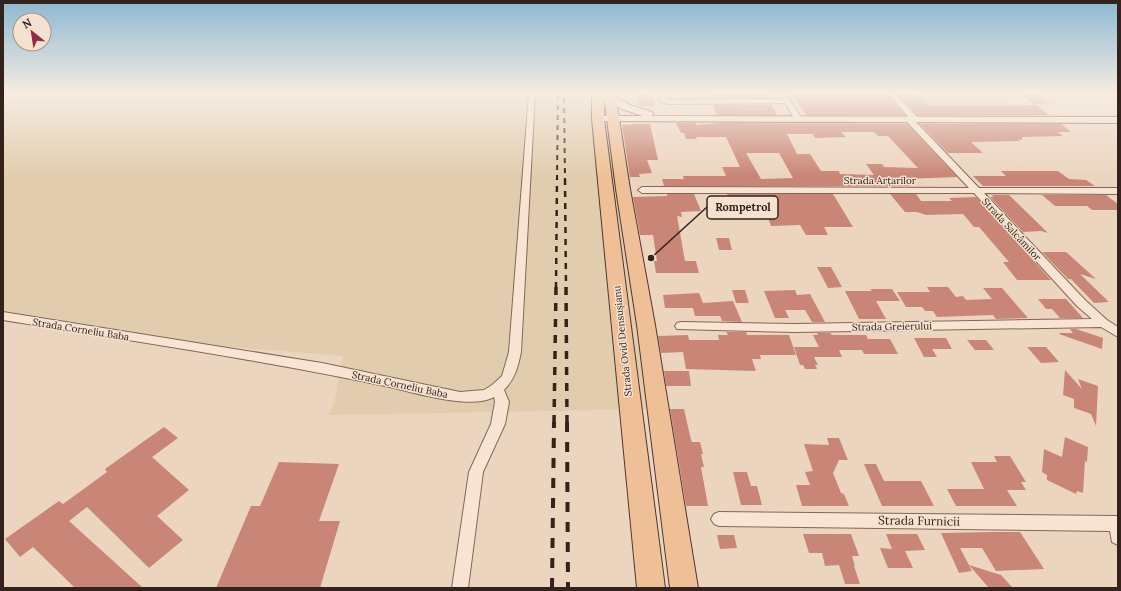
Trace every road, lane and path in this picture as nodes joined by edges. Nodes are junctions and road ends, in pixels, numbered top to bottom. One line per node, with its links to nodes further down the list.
1 (913, 120): 6 (street, Strada Salcâmilor)
2 (530, 121): 12 (street)
3 (605, 121): 17 (main road, Strada Ovid Densușianu)
4 (605, 121): 18 (main road, Strada Ovid Densușianu)
5 (642, 190): 6 (street, Strada Arțarilor)
6 (976, 191): 7 (street, Strada Arțarilor); 9 (street, Strada Salcâmilor)
7 (1118, 191)
8 (3, 316): 12 (street, Strada Corneliu Baba)
9 (1103, 323): 10 (street, Strada Greierului); 11 (street, Strada Salcâmilor)
10 (682, 326)
11 (1118, 333)
12 (497, 389): 16 (street)
13 (719, 519): 14 (street, Strada Furnicii)
14 (1118, 523): 15 (street)
15 (1118, 537)
16 (460, 588)
17 (651, 588)
18 (684, 588)

